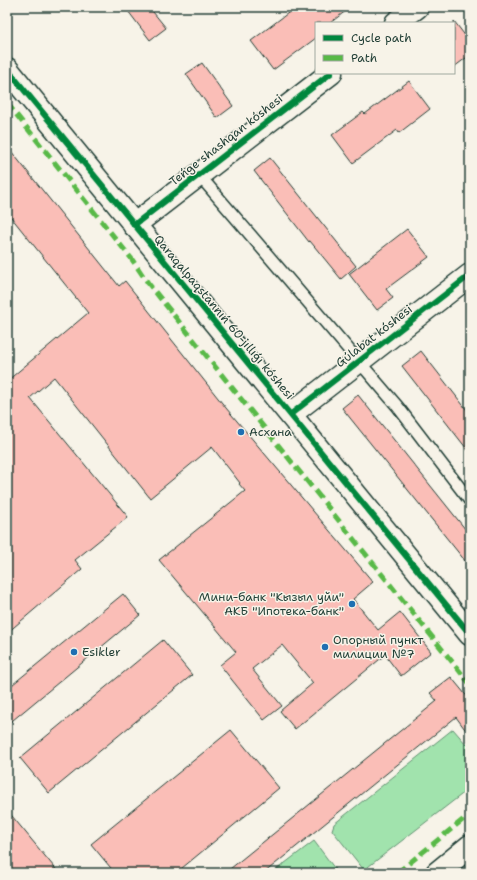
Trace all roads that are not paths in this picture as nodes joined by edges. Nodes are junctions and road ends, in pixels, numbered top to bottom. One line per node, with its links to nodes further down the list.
1 (417, 7): 2 (street)
2 (397, 22)
3 (7, 69): 6 (street, Qaraqalpaqstannıń 60-jıllıǵı kóshesi)
4 (330, 74): 5 (street, Teńge shashqan kóshesi)
5 (199, 174): 6 (street, Teńge shashqan kóshesi); 8 (lane)
6 (134, 225): 9 (street, Qaraqalpaqstannıń 60-jıllıǵı kóshesi)
7 (470, 275): 8 (street, Gúlabat kóshesi)
8 (359, 361): 9 (street, Gúlabat kóshesi); 10 (lane)
9 (290, 414): 11 (street, Qaraqalpaqstannıń 60-jıllıǵı kóshesi)
10 (470, 501)
11 (470, 634)
12 (470, 846): 13 (street)
13 (437, 873)

